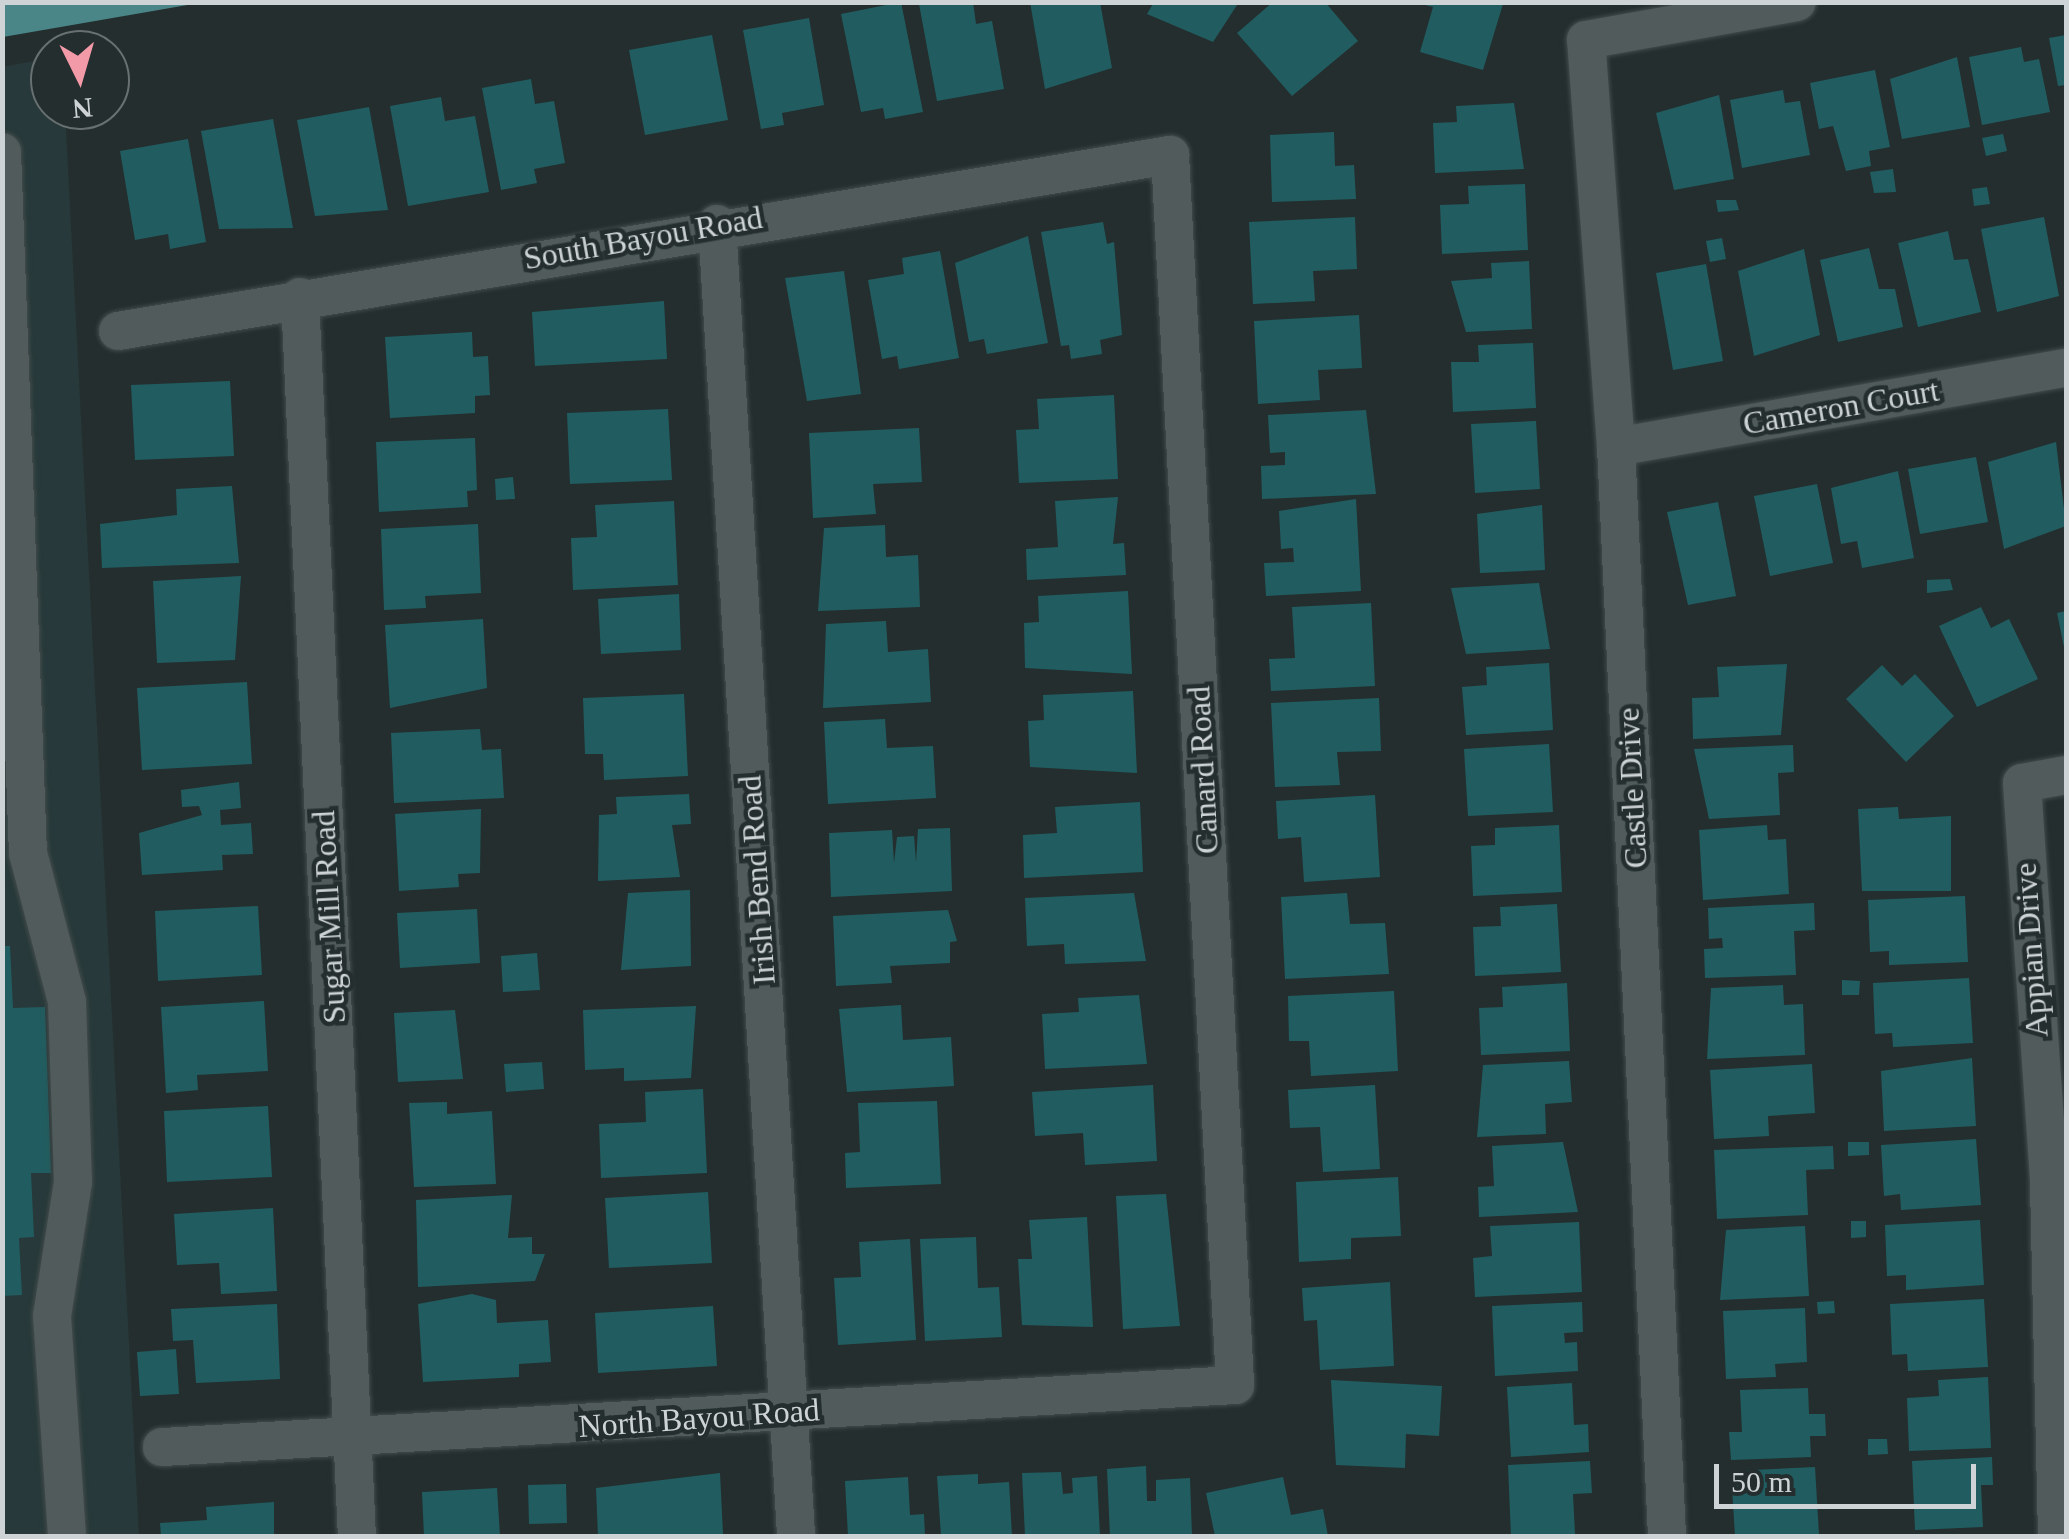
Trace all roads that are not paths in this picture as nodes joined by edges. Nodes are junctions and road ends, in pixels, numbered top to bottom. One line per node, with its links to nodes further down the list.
1 (1797, 2): 8 (street, Castle Drive)
2 (2, 152): 9 (street)
3 (1170, 155): 4 (street, South Bayou Road); 12 (street, Canard Road)
4 (717, 224): 5 (street, South Bayou Road); 13 (street, Irish Bend Road)
5 (300, 297): 6 (street, South Bayou Road); 14 (street, Sugar Mill Road)
6 (118, 331)
7 (2066, 368): 8 (street, Cameron Court)
8 (1616, 447): 19 (street, Castle Drive)
9 (13, 709): 16 (street)
10 (2066, 776): 11 (street, Appian Drive)
11 (2058, 1178): 20 (street, Appian Drive)
12 (1235, 1385): 13 (street, North Bayou Road)
13 (790, 1412): 14 (street, North Bayou Road); 18 (street, Irish Bend Road)
14 (353, 1440): 15 (street, North Bayou Road); 17 (street, Sugar Mill Road)
15 (162, 1447)
16 (66, 1536)
17 (357, 1536)
18 (796, 1536)
19 (1667, 1536)
20 (2057, 1536)

